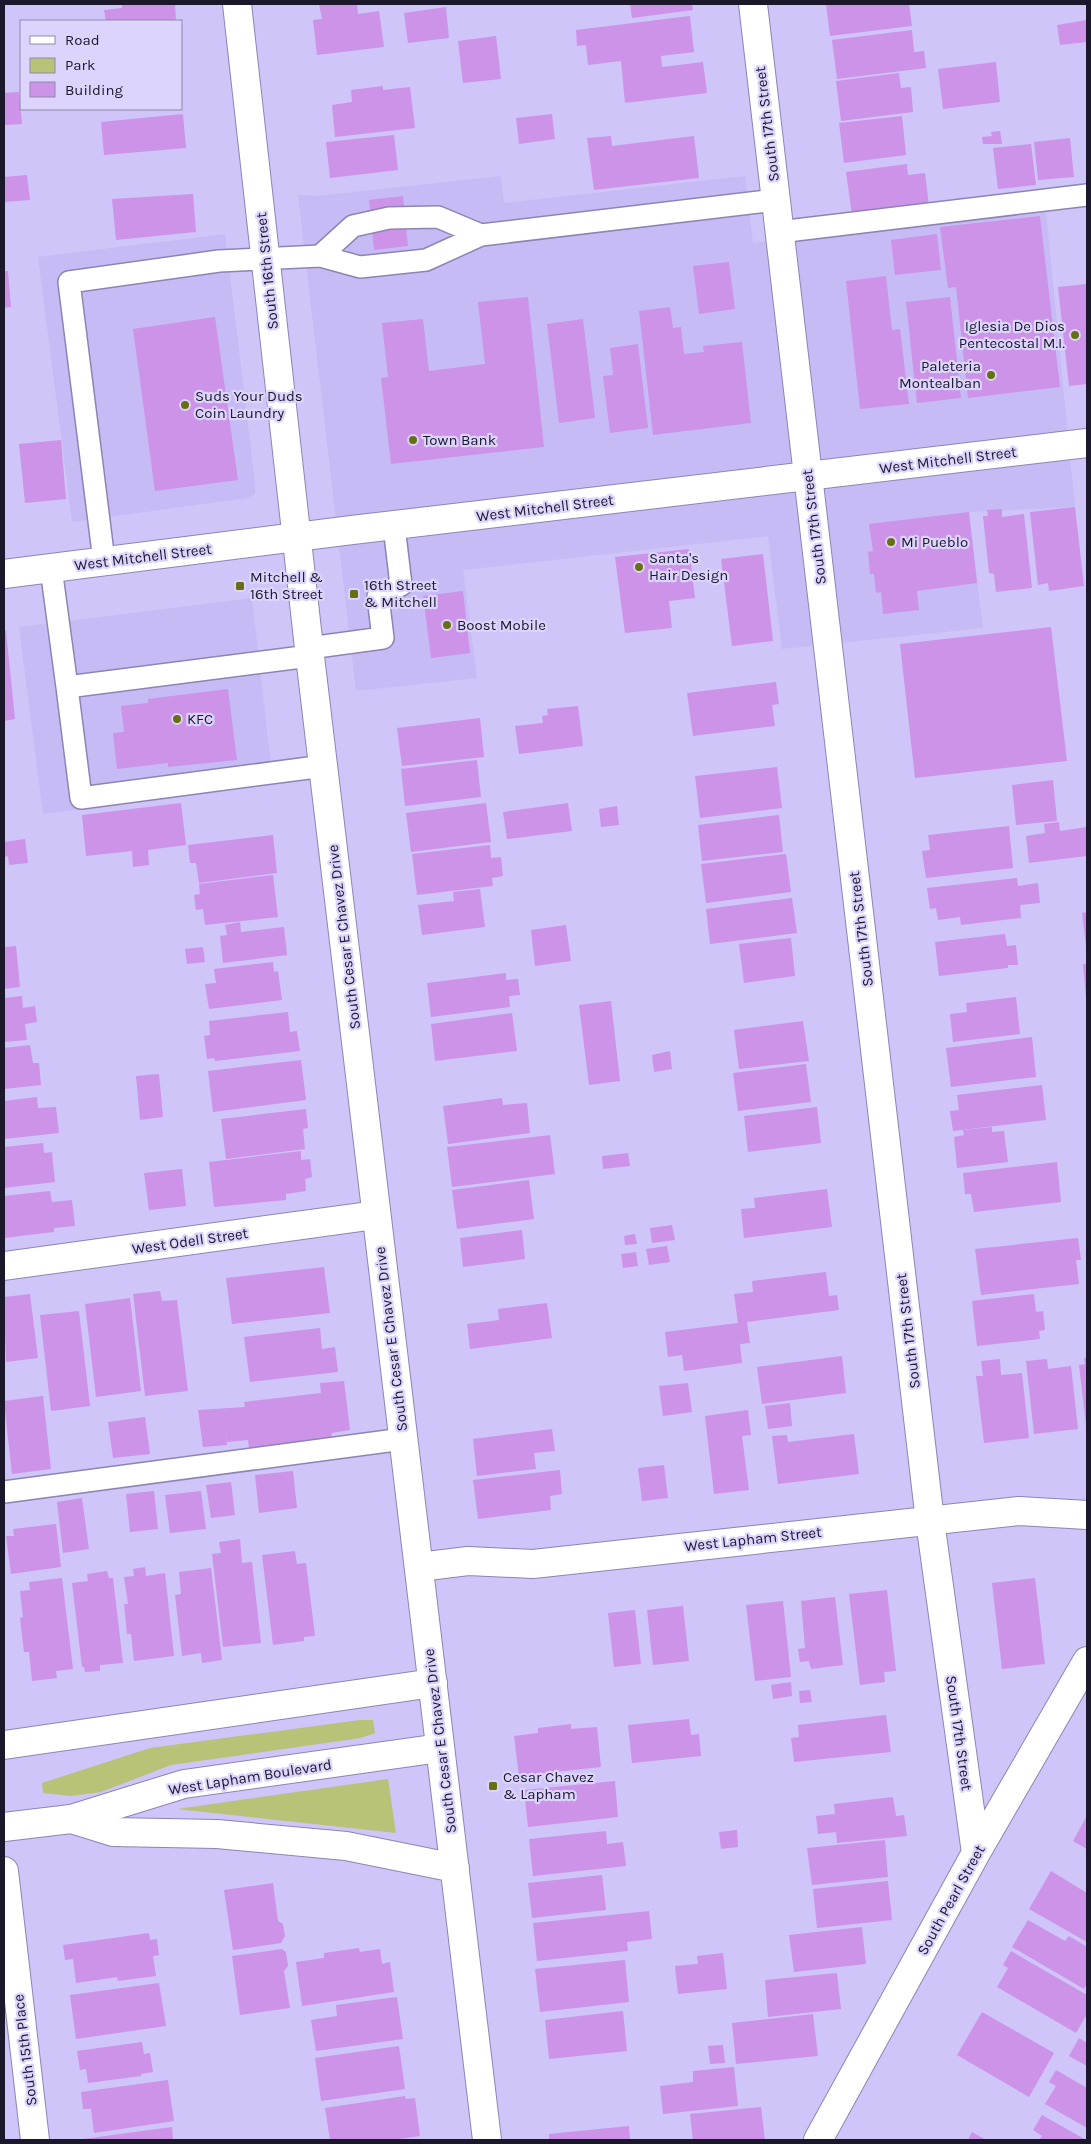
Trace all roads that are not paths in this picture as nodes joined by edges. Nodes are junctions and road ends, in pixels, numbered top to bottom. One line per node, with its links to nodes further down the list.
1 (237, 4): 8 (street, South 16th Street)
2 (753, 4): 4 (street, South 17th Street)
3 (1087, 195): 5 (lane)
4 (776, 200): 5 (street, South 17th Street); 6 (lane)
5 (779, 232): 10 (street, South 17th Street)
6 (481, 235): 7 (lane); 7 (lane)
7 (320, 256): 8 (lane)
8 (266, 258): 12 (street, South 16th Street); 13 (lane)
9 (1087, 443): 10 (street, West Mitchell Street)
10 (808, 477): 11 (street, West Mitchell Street); 24 (street, South 17th Street)
11 (394, 526): 12 (street, West Mitchell Street); 16 (lane)
12 (297, 537): 13 (street, West Mitchell Street); 16 (street, South Cesar E Chavez Drive)
13 (104, 562): 14 (street, West Mitchell Street)
14 (51, 568): 15 (street, West Mitchell Street); 17 (lane)
15 (4, 574)
16 (310, 652): 17 (lane); 18 (street, South Cesar E Chavez Drive)
17 (67, 687): 18 (lane)
18 (324, 766): 19 (street, South Cesar E Chavez Drive)
19 (376, 1215): 20 (street, West Odell Street); 21 (street, South Cesar E Chavez Drive)
20 (4, 1266)
21 (403, 1439): 22 (lane); 25 (street, South Cesar E Chavez Drive)
22 (4, 1492)
23 (1087, 1515): 24 (street, West Lapham Street)
24 (930, 1521): 25 (street, West Lapham Street); 32 (street, South 17th Street)
25 (420, 1567): 27 (street, South Cesar E Chavez Drive)
26 (1087, 1661): 32 (street, South Pearl Street)
27 (433, 1683): 28 (street); 29 (street, South Cesar E Chavez Drive)
28 (4, 1745)
29 (440, 1748): 30 (street, West Lapham Boulevard); 33 (street, South Cesar E Chavez Drive)
30 (71, 1820): 31 (street, West Lapham Boulevard); 33 (street)
31 (4, 1827)
32 (976, 1853): 37 (street, South Pearl Street)
33 (455, 1868): 36 (street, South Cesar E Chavez Drive)
34 (4, 1871): 35 (street, South 15th Place)
35 (35, 2140)
36 (488, 2140)
37 (818, 2140)

